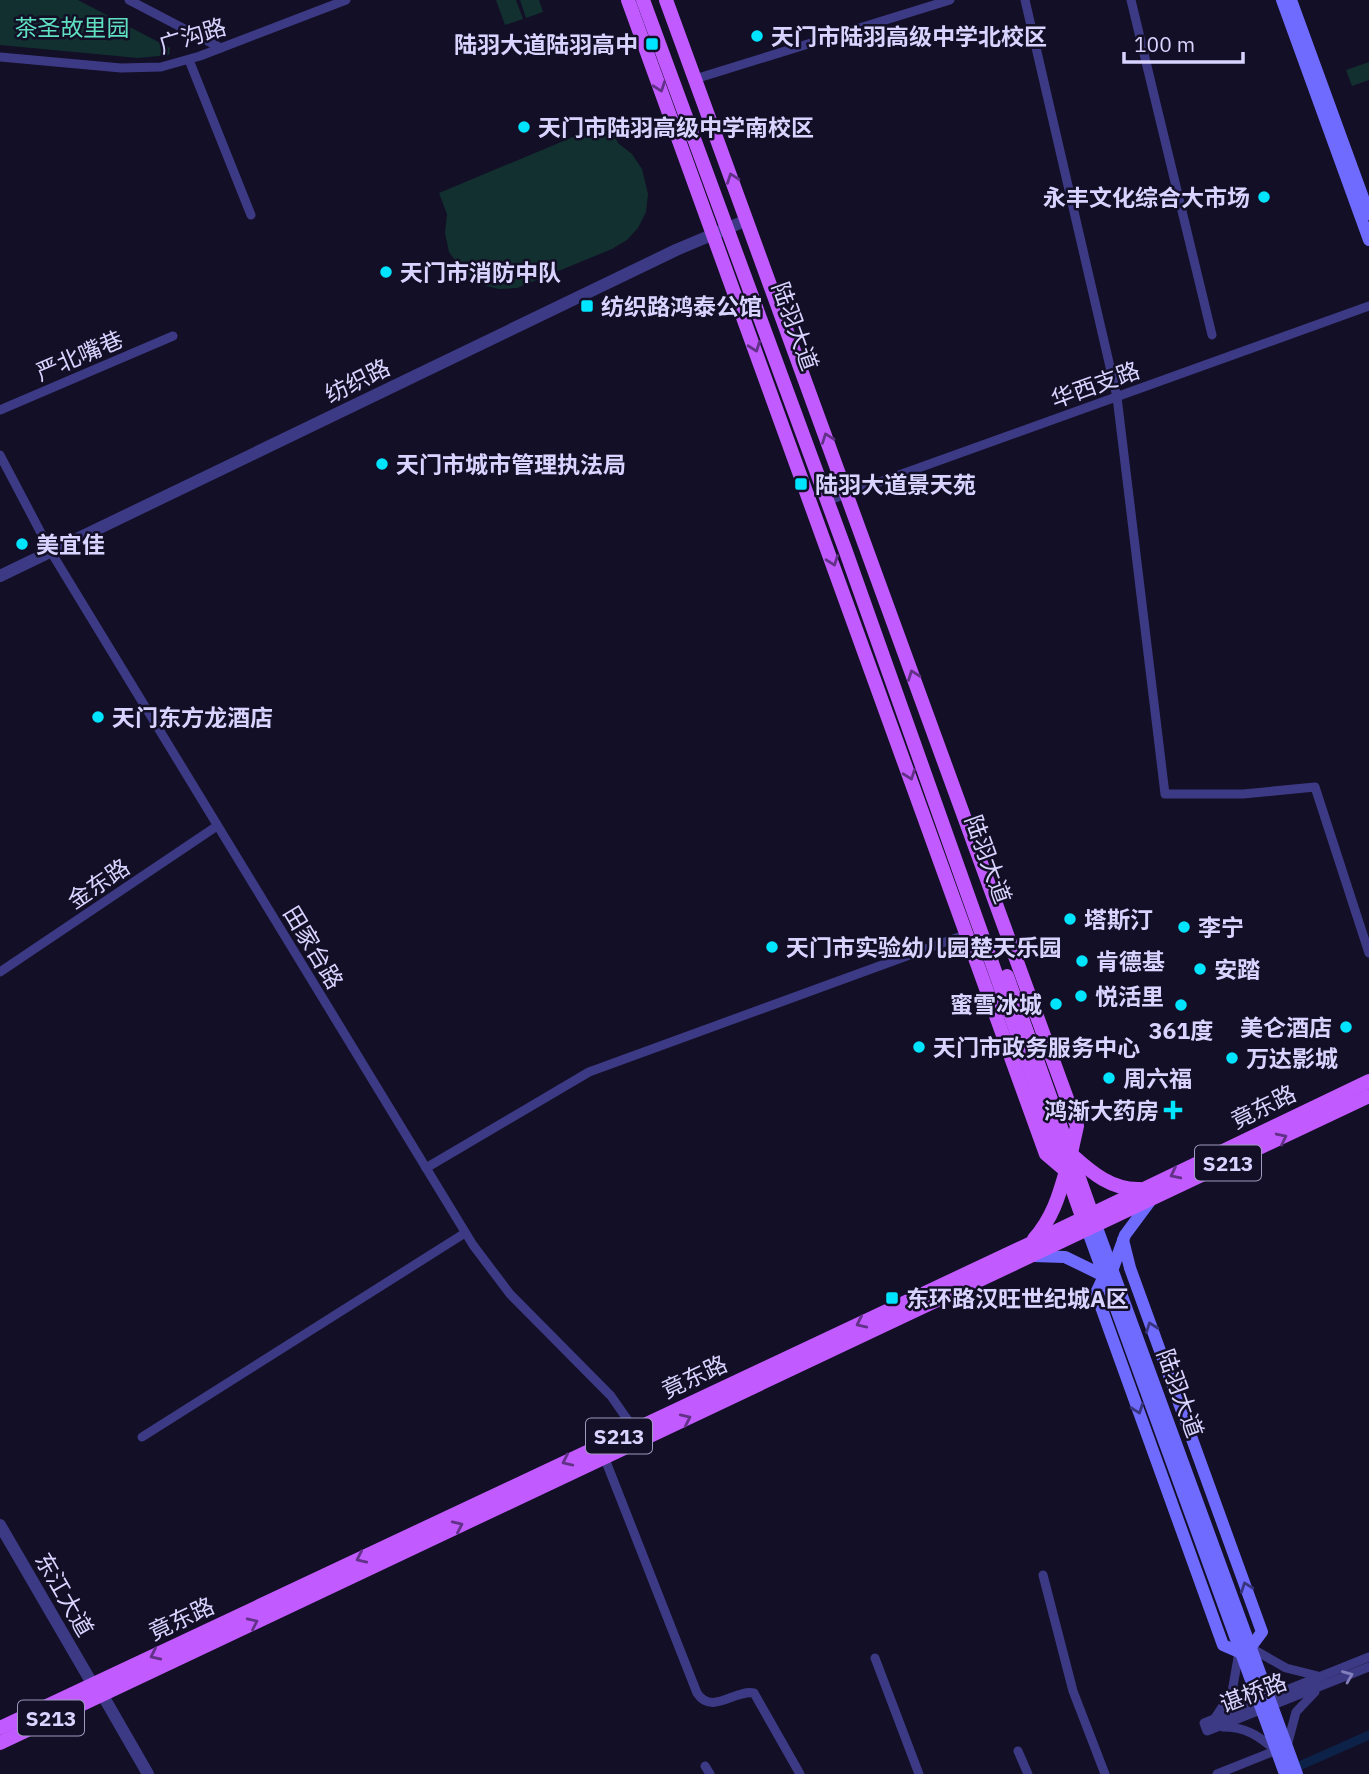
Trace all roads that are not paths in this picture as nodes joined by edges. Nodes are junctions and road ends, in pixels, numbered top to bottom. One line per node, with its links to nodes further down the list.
1 (129, 0): 12 (street)
2 (345, 0): 12 (street, 广沟路)
3 (628, 0): 18 (main road, one-way to 18)
4 (643, 0): 18 (main road, 陆羽大道)
5 (651, 0): 18 (main road, 陆羽大道)
6 (666, 0): 15 (main road)
7 (950, 0): 15 (street)
8 (1025, 0): 23 (street)
9 (1131, 0): 21 (street)
10 (1282, 0): 19 (main road)
11 (1292, 0): 16 (main road)
12 (220, 48): 14 (street, 广沟路)
13 (0, 57): 14 (street, 广沟路)
14 (189, 60): 17 (street)
15 (695, 79): 18 (main road, one-way to 15)
16 (1369, 214)
17 (251, 215)
18 (731, 227): 26 (main road, one-way to 18); 27 (street, 纺织路); 30 (main road, one-way to 30); 37 (main road, 陆羽大道)
19 (1369, 240)
20 (1369, 306): 23 (street, 华西支路)
21 (1212, 335)
22 (173, 336): 24 (street, 严北嘴巷)
23 (1117, 397): 26 (street, 华西支路); 31 (street)
24 (0, 410)
25 (0, 455): 27 (street, 田家台路)
26 (841, 496): 35 (main road, one-way to 26)
27 (51, 552): 28 (street, 纺织路); 29 (street, 田家台路)
28 (0, 576)
29 (218, 827): 32 (street, 金东路); 36 (street, 田家台路)
30 (967, 934): 36 (street); 37 (main road)
31 (1369, 953)
32 (0, 972)
33 (1369, 1081): 38 (main road, 竟东路 / S213, one-way to 38)
34 (1369, 1096): 38 (main road, 竟东路 / S213, one-way to 34)
35 (1071, 1155): 38 (main road); 39 (main road, 陆羽大道)
36 (426, 1168): 40 (street, 田家台路)
37 (1066, 1171): 39 (main road, 陆羽大道); 42 (main road)
38 (1148, 1194): 39 (main road, 竟东路 / S213); 41 (main road)
39 (1089, 1221): 42 (main road, 竟东路 / S213); 43 (main road, 陆羽大道)
40 (465, 1233): 44 (street, 田家台路); 45 (street)
41 (1123, 1240): 43 (main road); 49 (main road, one-way to 41)
42 (1027, 1251): 43 (main road); 44 (main road, 竟东路 / S213, one-way to 44); 46 (main road, 竟东路 / S213, one-way to 42)
43 (1108, 1274): 49 (main road, 陆羽大道)
44 (634, 1429): 46 (main road, 竟东路 / S213)
45 (142, 1437)
46 (602, 1451): 54 (main road, 竟东路 / S213); 63 (street)
47 (0, 1525): 54 (street, 东江大道)
48 (1043, 1575): 66 (street)
49 (1245, 1650): 53 (street); 55 (main road, 陆羽大道); 56 (street)
50 (1369, 1657): 53 (street, 谌桥路)
51 (875, 1658): 64 (street)
52 (1369, 1667): 53 (street, 谌桥路, one-way to 52)
53 (1321, 1681): 55 (street, 谌桥路); 60 (street)
54 (97, 1692): 57 (main road, 竟东路 / S213); 58 (main road, 竟东路 / S213); 61 (street, 东江大道); 62 (street, 东江大道)
55 (1264, 1704): 56 (street, 谌桥路); 60 (main road, 陆羽大道)
56 (1215, 1723): 60 (street)
57 (0, 1728)
58 (0, 1743)
59 (1018, 1751): 65 (street)
60 (1282, 1751): 67 (street); 68 (main road, 陆羽大道); 69 (main road, 陆羽大道)
61 (138, 1774)
62 (148, 1774)
63 (800, 1774)
64 (919, 1774)
65 (1028, 1774)
66 (1105, 1774)
67 (1217, 1774)
68 (1284, 1774)
69 (1297, 1774)

